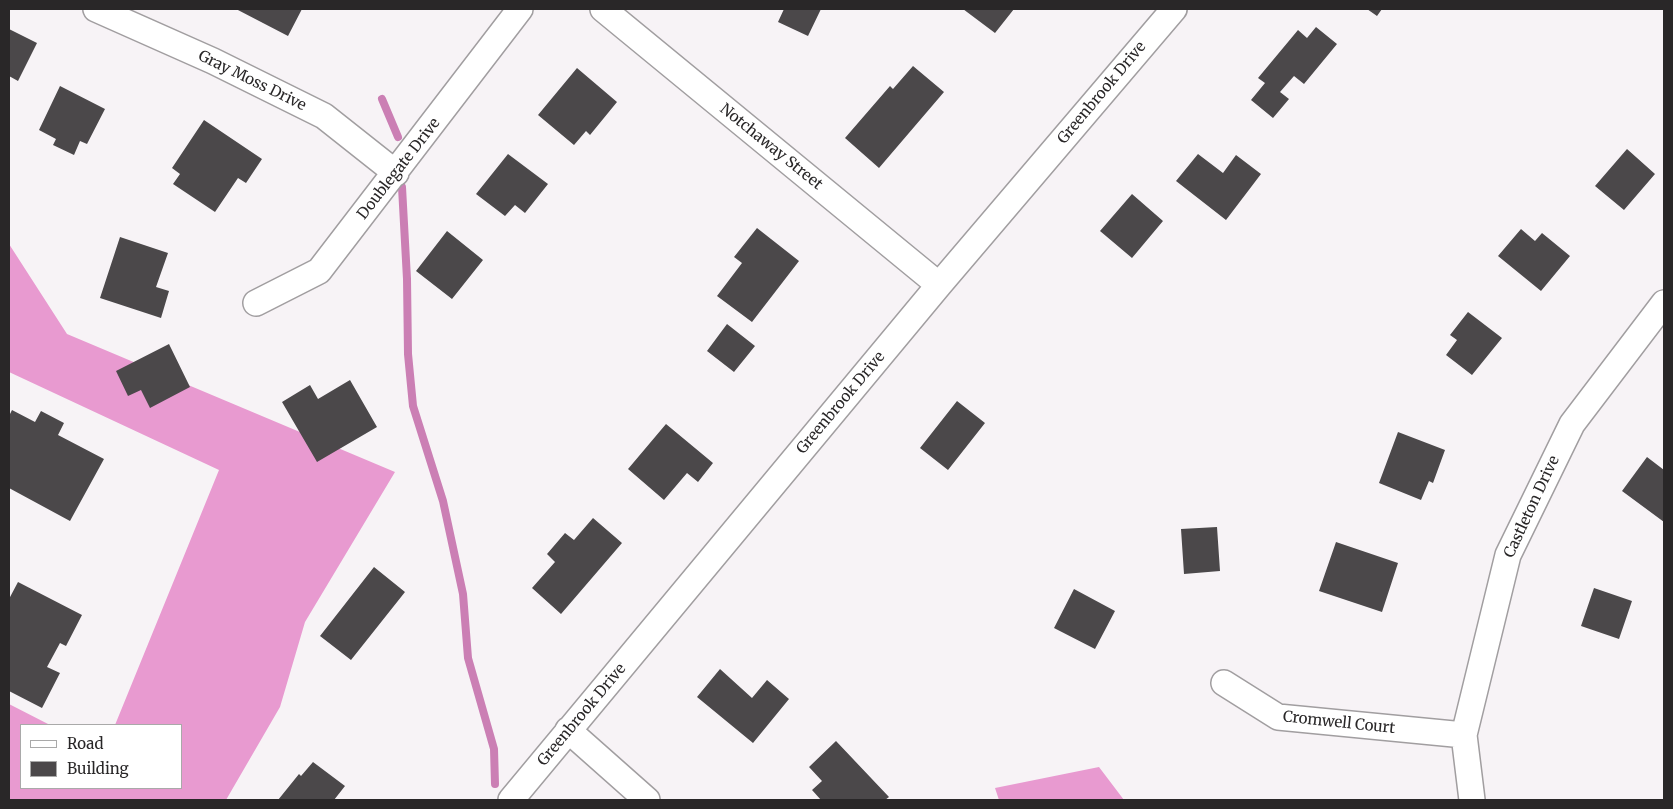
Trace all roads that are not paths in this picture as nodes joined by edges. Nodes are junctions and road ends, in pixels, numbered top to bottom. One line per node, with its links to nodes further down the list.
1 (96, 9): 5 (street, Gray Moss Drive)
2 (520, 9): 5 (street, Doublegate Drive)
3 (603, 9): 6 (street, Notchaway Street)
4 (1174, 9): 6 (street, Greenbrook Drive)
5 (396, 173): 7 (street, Doublegate Drive)
6 (939, 285): 10 (street, Greenbrook Drive)
7 (256, 303)
8 (1664, 303): 11 (street, Castleton Drive)
9 (1224, 683): 11 (street, Cromwell Court)
10 (568, 730): 12 (street, Greenbrook Drive); 13 (street)
11 (1464, 735): 14 (street, Castleton Drive)
12 (511, 800)
13 (647, 800)
14 (1472, 800)

